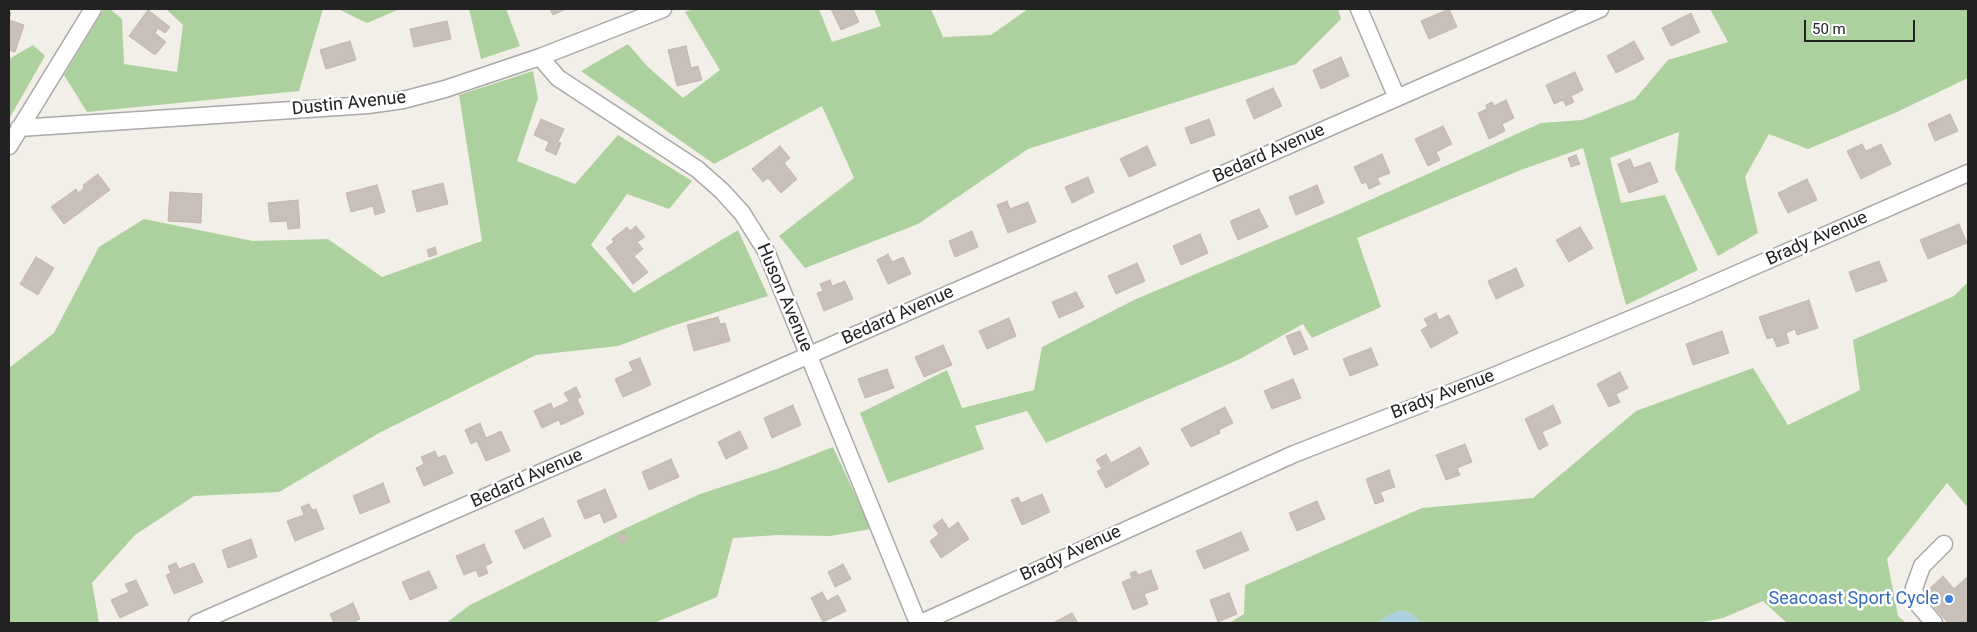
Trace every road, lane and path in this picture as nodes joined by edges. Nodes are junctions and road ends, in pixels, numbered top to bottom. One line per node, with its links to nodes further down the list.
1 (93, 9): 7 (street)
2 (663, 9): 5 (street, Dustin Avenue)
3 (1359, 9): 6 (street)
4 (1600, 9): 6 (street, Bedard Avenue)
5 (540, 57): 7 (street, Dustin Avenue); 10 (street, Huson Avenue)
6 (1397, 98): 10 (street, Bedard Avenue)
7 (19, 128): 8 (street)
8 (9, 146)
9 (1968, 173): 13 (street, Brady Avenue)
10 (808, 356): 12 (street, Bedard Avenue); 13 (street, Huson Avenue)
11 (1944, 544): 14 (street)
12 (197, 623)
13 (920, 623)
14 (1934, 623)

